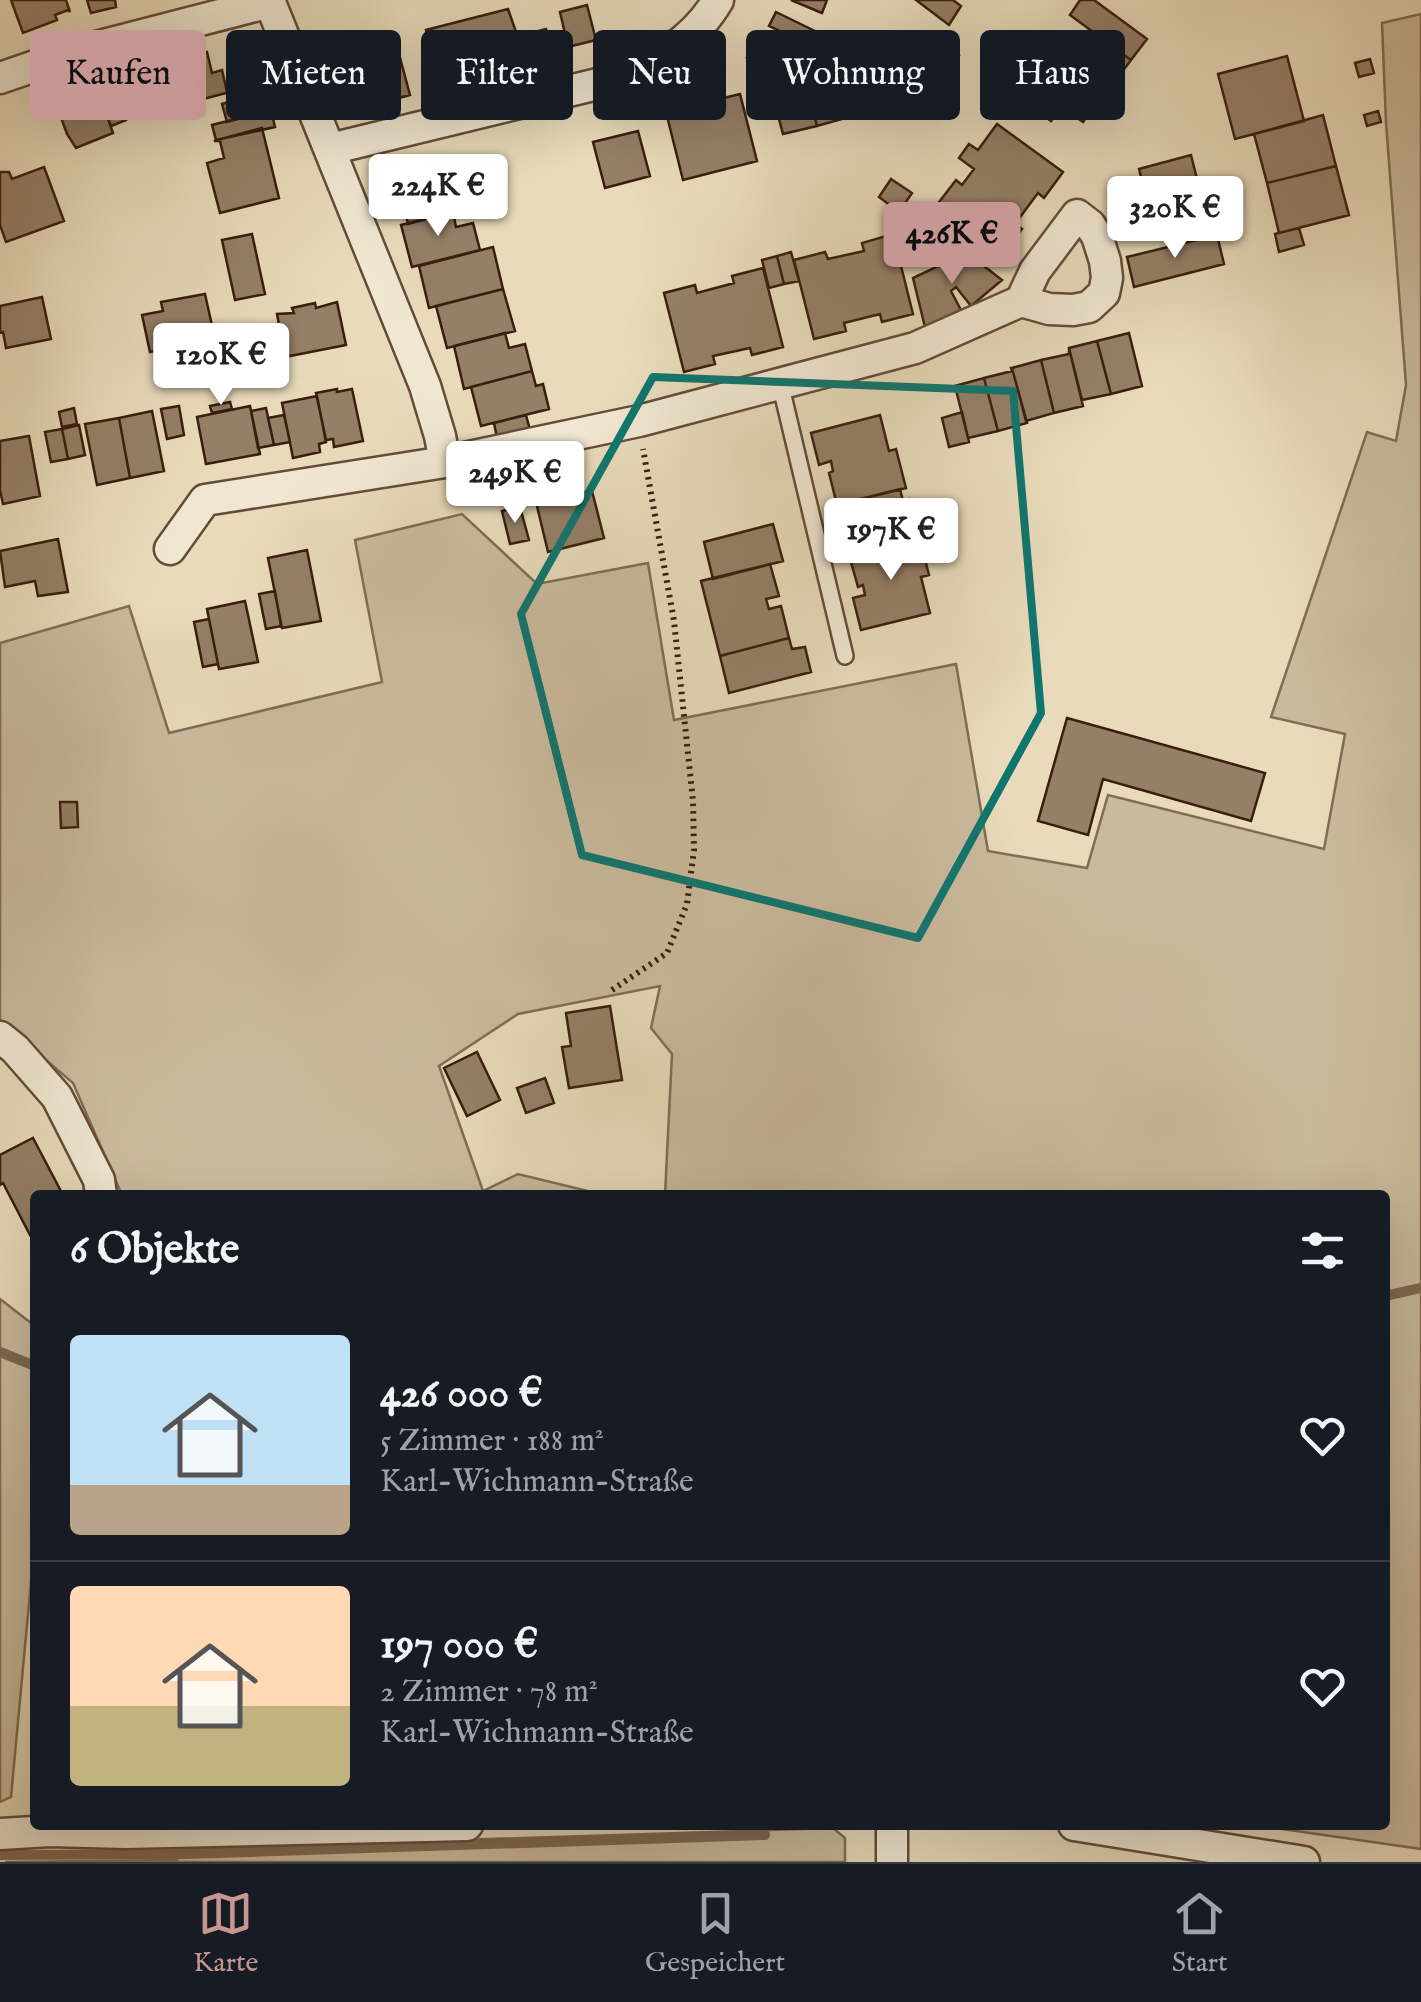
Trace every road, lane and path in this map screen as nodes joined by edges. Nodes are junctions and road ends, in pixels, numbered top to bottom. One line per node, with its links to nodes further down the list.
1 (718, 0): 4 (street)
2 (269, 1): 3 (street); 4 (street)
3 (0, 78)
4 (330, 148): 8 (street)
5 (1021, 302): 6 (street)
6 (780, 383): 7 (street); 10 (lane)
7 (639, 422): 8 (street); 11 (path)
8 (445, 462): 9 (street)
9 (170, 548)
10 (845, 656)
11 (612, 990)
12 (0, 1038): 13 (street)
13 (100, 1190)
14 (33, 1830): 19 (street)
15 (80, 1830): 16 (street)
16 (254, 1830)
17 (892, 1830): 20 (street)
18 (1105, 1830): 21 (street)
19 (0, 1834)
20 (892, 1862)
21 (1304, 1862)

